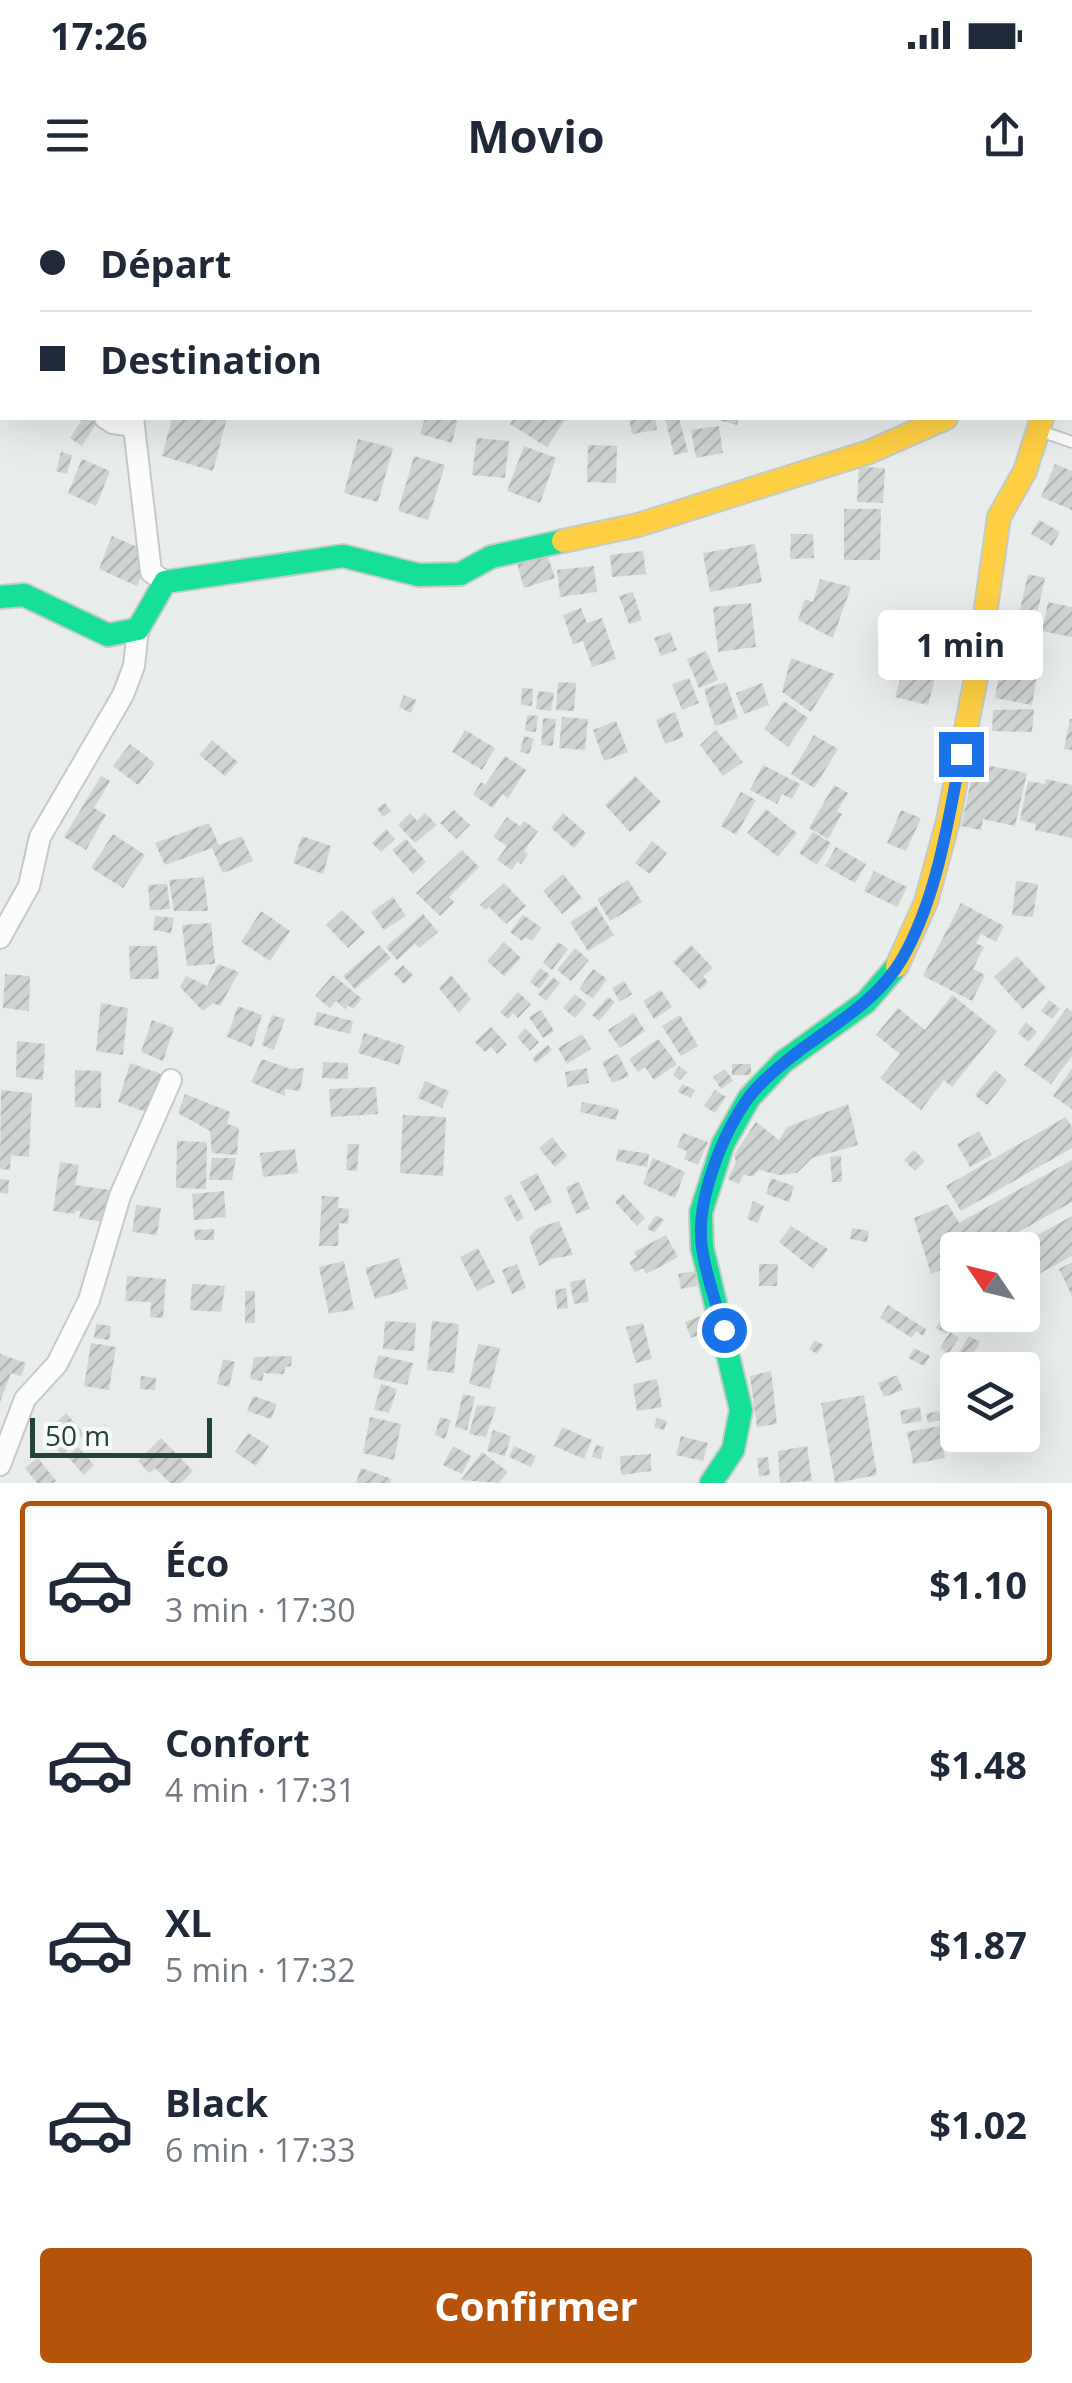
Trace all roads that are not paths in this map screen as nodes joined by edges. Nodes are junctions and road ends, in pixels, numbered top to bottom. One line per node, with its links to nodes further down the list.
1 (108, 420): 3 (street)
2 (942, 420): 6 (street)
3 (134, 422): 6 (street)
4 (1040, 424): 5 (lane); 12 (street)
5 (1072, 442)
6 (165, 582): 8 (street)
7 (0, 597): 8 (street)
8 (138, 629): 9 (street)
9 (0, 938)
10 (172, 1080): 11 (street)
11 (0, 1465)
12 (711, 1483)

